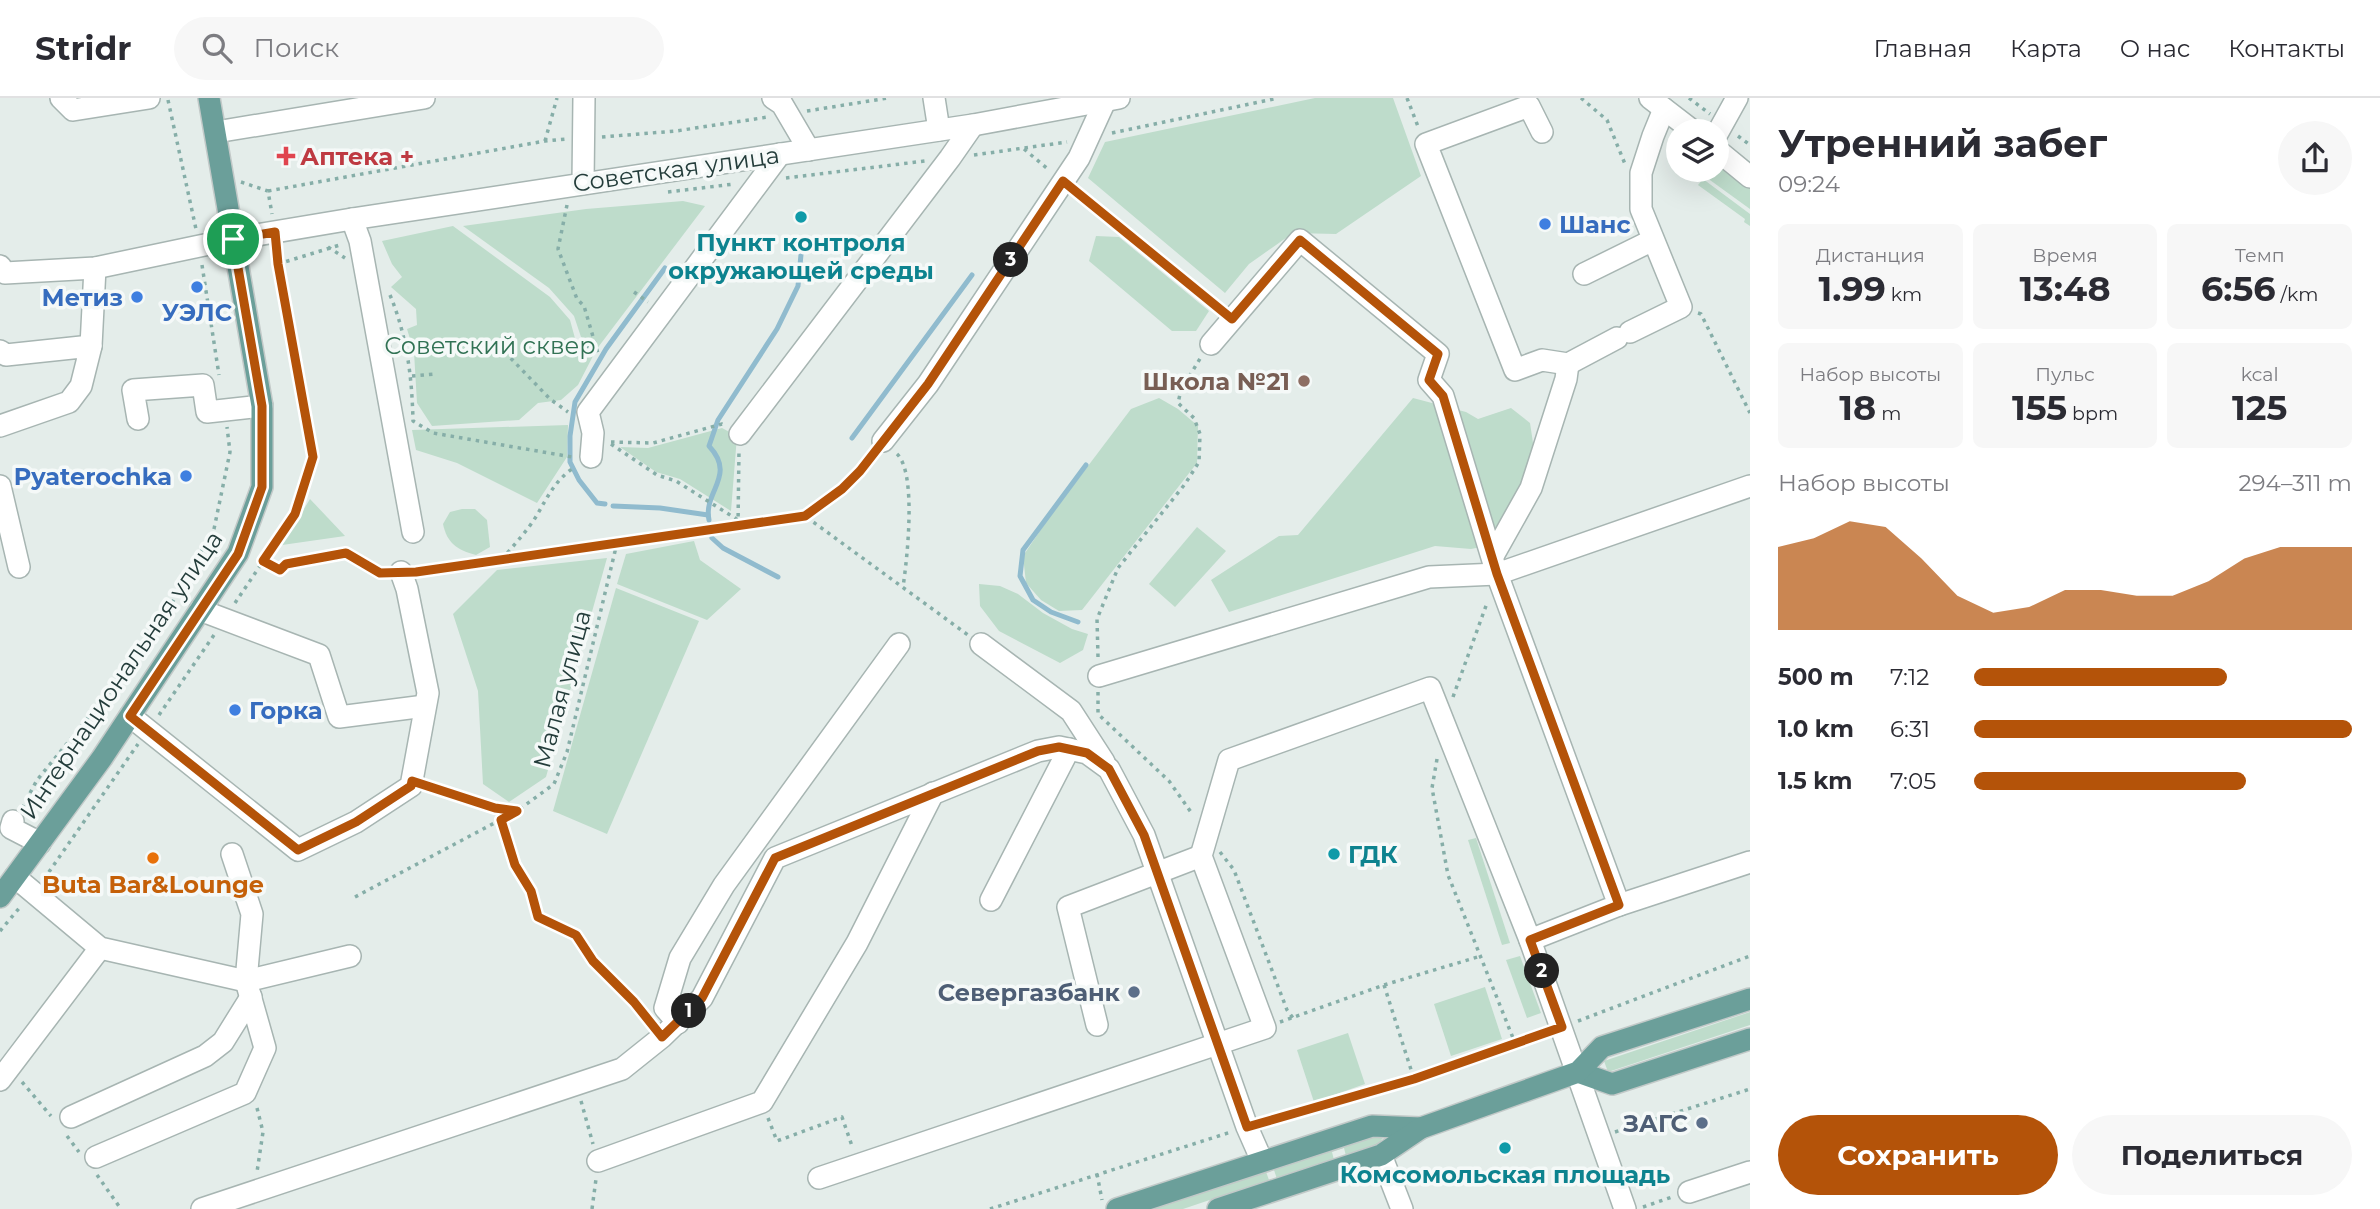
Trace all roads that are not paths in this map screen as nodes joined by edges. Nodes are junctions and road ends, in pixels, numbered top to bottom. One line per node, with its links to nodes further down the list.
1 (61, 98): 2 (street)
2 (149, 98)
3 (209, 98): 16 (main road, Интернациональная улица)
4 (424, 98): 9 (street)
5 (584, 98): 22 (street)
6 (934, 98): 15 (street)
7 (1737, 98): 13 (street)
8 (1112, 99): 14 (street, Советская улица); 37 (street)
9 (356, 103): 16 (street)
10 (1657, 103): 12 (street); 25 (street)
11 (781, 106): 18 (street)
12 (1678, 119)
13 (1725, 119)
14 (973, 125): 15 (street, Советская улица); 36 (street)
15 (939, 130): 18 (street, Советская улица)
16 (216, 132): 24 (main road, Интернациональная улица)
17 (1542, 132): 32 (street)
18 (809, 150): 19 (street, Советская улица)
19 (780, 154): 22 (street, Советская улица); 38 (street)
20 (1729, 160): 21 (street)
21 (1750, 177)
22 (583, 183): 23 (street, Советская улица)
23 (352, 219): 24 (street, Советская улица); 42 (street)
24 (233, 239): 26 (street, Советская улица); 33 (main road, Интернациональная улица)
25 (1653, 240): 28 (street); 32 (street)
26 (95, 268): 27 (street, Советская улица); 30 (street)
27 (2, 271)
28 (1584, 274)
29 (1211, 344): 43 (street)
30 (91, 346): 31 (street); 35 (street)
31 (0, 351)
32 (1568, 364): 43 (street)
33 (262, 406): 34 (street); 46 (main road, Интернациональная улица)
34 (138, 419)
35 (0, 426)
36 (740, 434)
37 (883, 441)
38 (577, 457)
39 (0, 486): 41 (street)
40 (1750, 486): 43 (street)
41 (4, 526): 44 (street)
42 (413, 532)
43 (1495, 565): 49 (street); 64 (street)
44 (19, 567)
45 (401, 572): 50 (street)
46 (200, 611): 50 (street); 51 (main road, Интернациональная улица)
47 (899, 644): 71 (street)
48 (981, 644): 53 (street)
49 (1098, 676)
50 (425, 706): 51 (street)
51 (130, 716): 56 (main road, Интернациональная улица)
52 (1069, 749): 53 (street); 54 (street); 63 (street)
53 (1109, 769): 60 (street)
54 (933, 793): 71 (street); 80 (street)
55 (12, 825): 56 (street)
56 (40, 843): 61 (main road, Интернациональная улица)
57 (232, 853): 68 (street)
58 (1201, 856): 60 (street); 65 (street); 73 (street)
59 (1750, 862): 64 (street)
60 (1158, 873): 70 (street); 73 (street)
61 (15, 877): 62 (main road, Интернациональная улица); 66 (street)
62 (0, 897)
63 (990, 900)
64 (1619, 905): 65 (street)
65 (1530, 940): 74 (street)
66 (100, 948): 68 (street); 75 (street)
67 (350, 956): 68 (street)
68 (248, 989): 76 (street); 79 (street)
69 (1750, 999): 74 (main road)
70 (1097, 1025)
71 (670, 1030): 85 (street)
72 (1750, 1039): 74 (main road)
73 (1219, 1045): 81 (street); 83 (street)
74 (1578, 1072): 77 (main road); 90 (street)
75 (0, 1080)
76 (71, 1117)
77 (1421, 1128): 78 (main road); 81 (main road)
78 (1381, 1155): 88 (main road); 89 (street)
79 (96, 1157)
80 (598, 1161)
81 (1262, 1161): 87 (main road)
82 (1750, 1172): 84 (street)
83 (820, 1178)
84 (1689, 1192)
85 (252, 1200): 86 (street)
86 (202, 1209)
87 (1117, 1209)
88 (1219, 1209)
89 (1402, 1209)
90 (1625, 1209)

